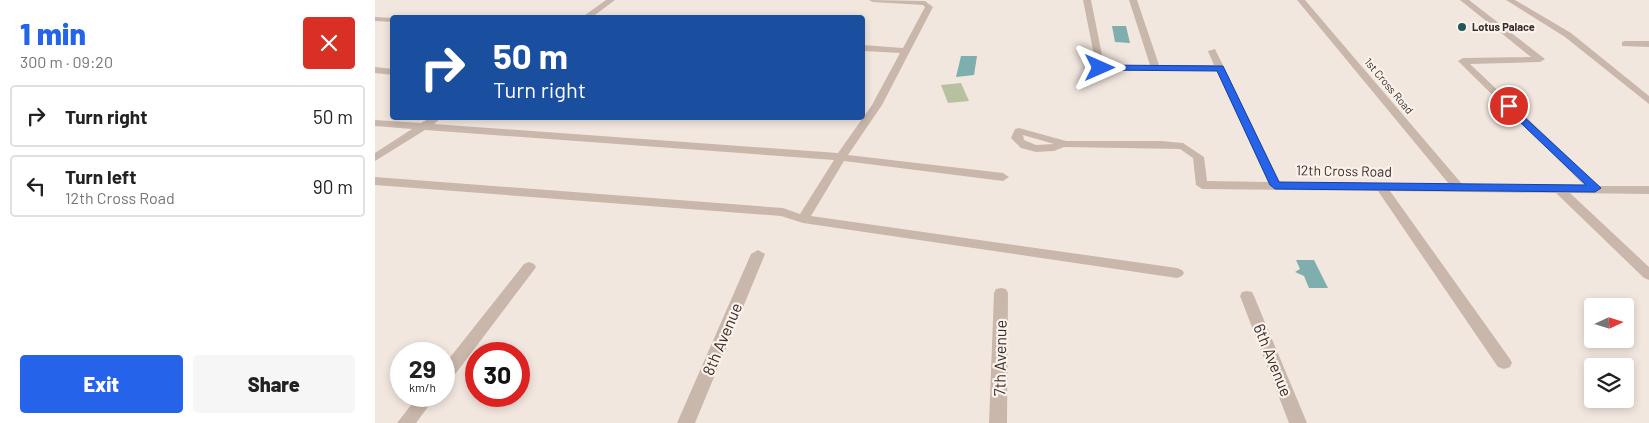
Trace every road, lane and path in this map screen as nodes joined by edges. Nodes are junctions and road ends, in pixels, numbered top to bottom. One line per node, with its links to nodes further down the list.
1 (611, 0): 9 (street)
2 (873, 0): 8 (street)
3 (1087, 0): 17 (street)
4 (1133, 0): 17 (street)
5 (1301, 0): 34 (street, 1st Cross Road)
6 (1464, 0): 36 (street)
7 (1510, 0): 21 (street)
8 (899, 1): 15 (street)
9 (589, 15)
10 (375, 19): 11 (street)
11 (390, 20)
12 (1625, 44): 13 (street)
13 (1649, 44)
14 (865, 48): 15 (street)
15 (905, 51): 23 (street)
16 (1212, 51): 18 (street)
17 (1155, 68): 18 (street)
18 (1220, 68): 32 (street)
19 (375, 70): 20 (street)
20 (390, 72)
21 (1649, 101)
22 (865, 104): 23 (street)
23 (877, 105): 28 (street)
24 (432, 120): 26 (street)
25 (375, 123): 26 (street)
26 (423, 126): 28 (street); 29 (street)
27 (1018, 128): 32 (street, 12th Cross Road)
28 (841, 157): 30 (street); 38 (street)
29 (375, 158)
30 (1003, 177)
31 (375, 181): 38 (street)
32 (1275, 185): 33 (street, 12th Cross Road)
33 (1381, 186): 34 (street, 12th Cross Road); 46 (street)
34 (1458, 187): 35 (street, 12th Cross Road)
35 (1558, 188): 36 (street, 12th Cross Road); 42 (street)
36 (1595, 188): 37 (street, 12th Cross Road)
37 (1649, 190)
38 (803, 219): 41 (street)
39 (758, 254): 49 (street, 8th Avenue)
40 (529, 267): 45 (street)
41 (1177, 273)
42 (1649, 275)
43 (1001, 293): 50 (street, 7th Avenue)
44 (1247, 296): 51 (street, 6th Avenue)
45 (455, 362)
46 (1504, 364)
47 (418, 407): 48 (street)
48 (406, 423)
49 (686, 423)
50 (998, 423)
51 (1298, 423)

